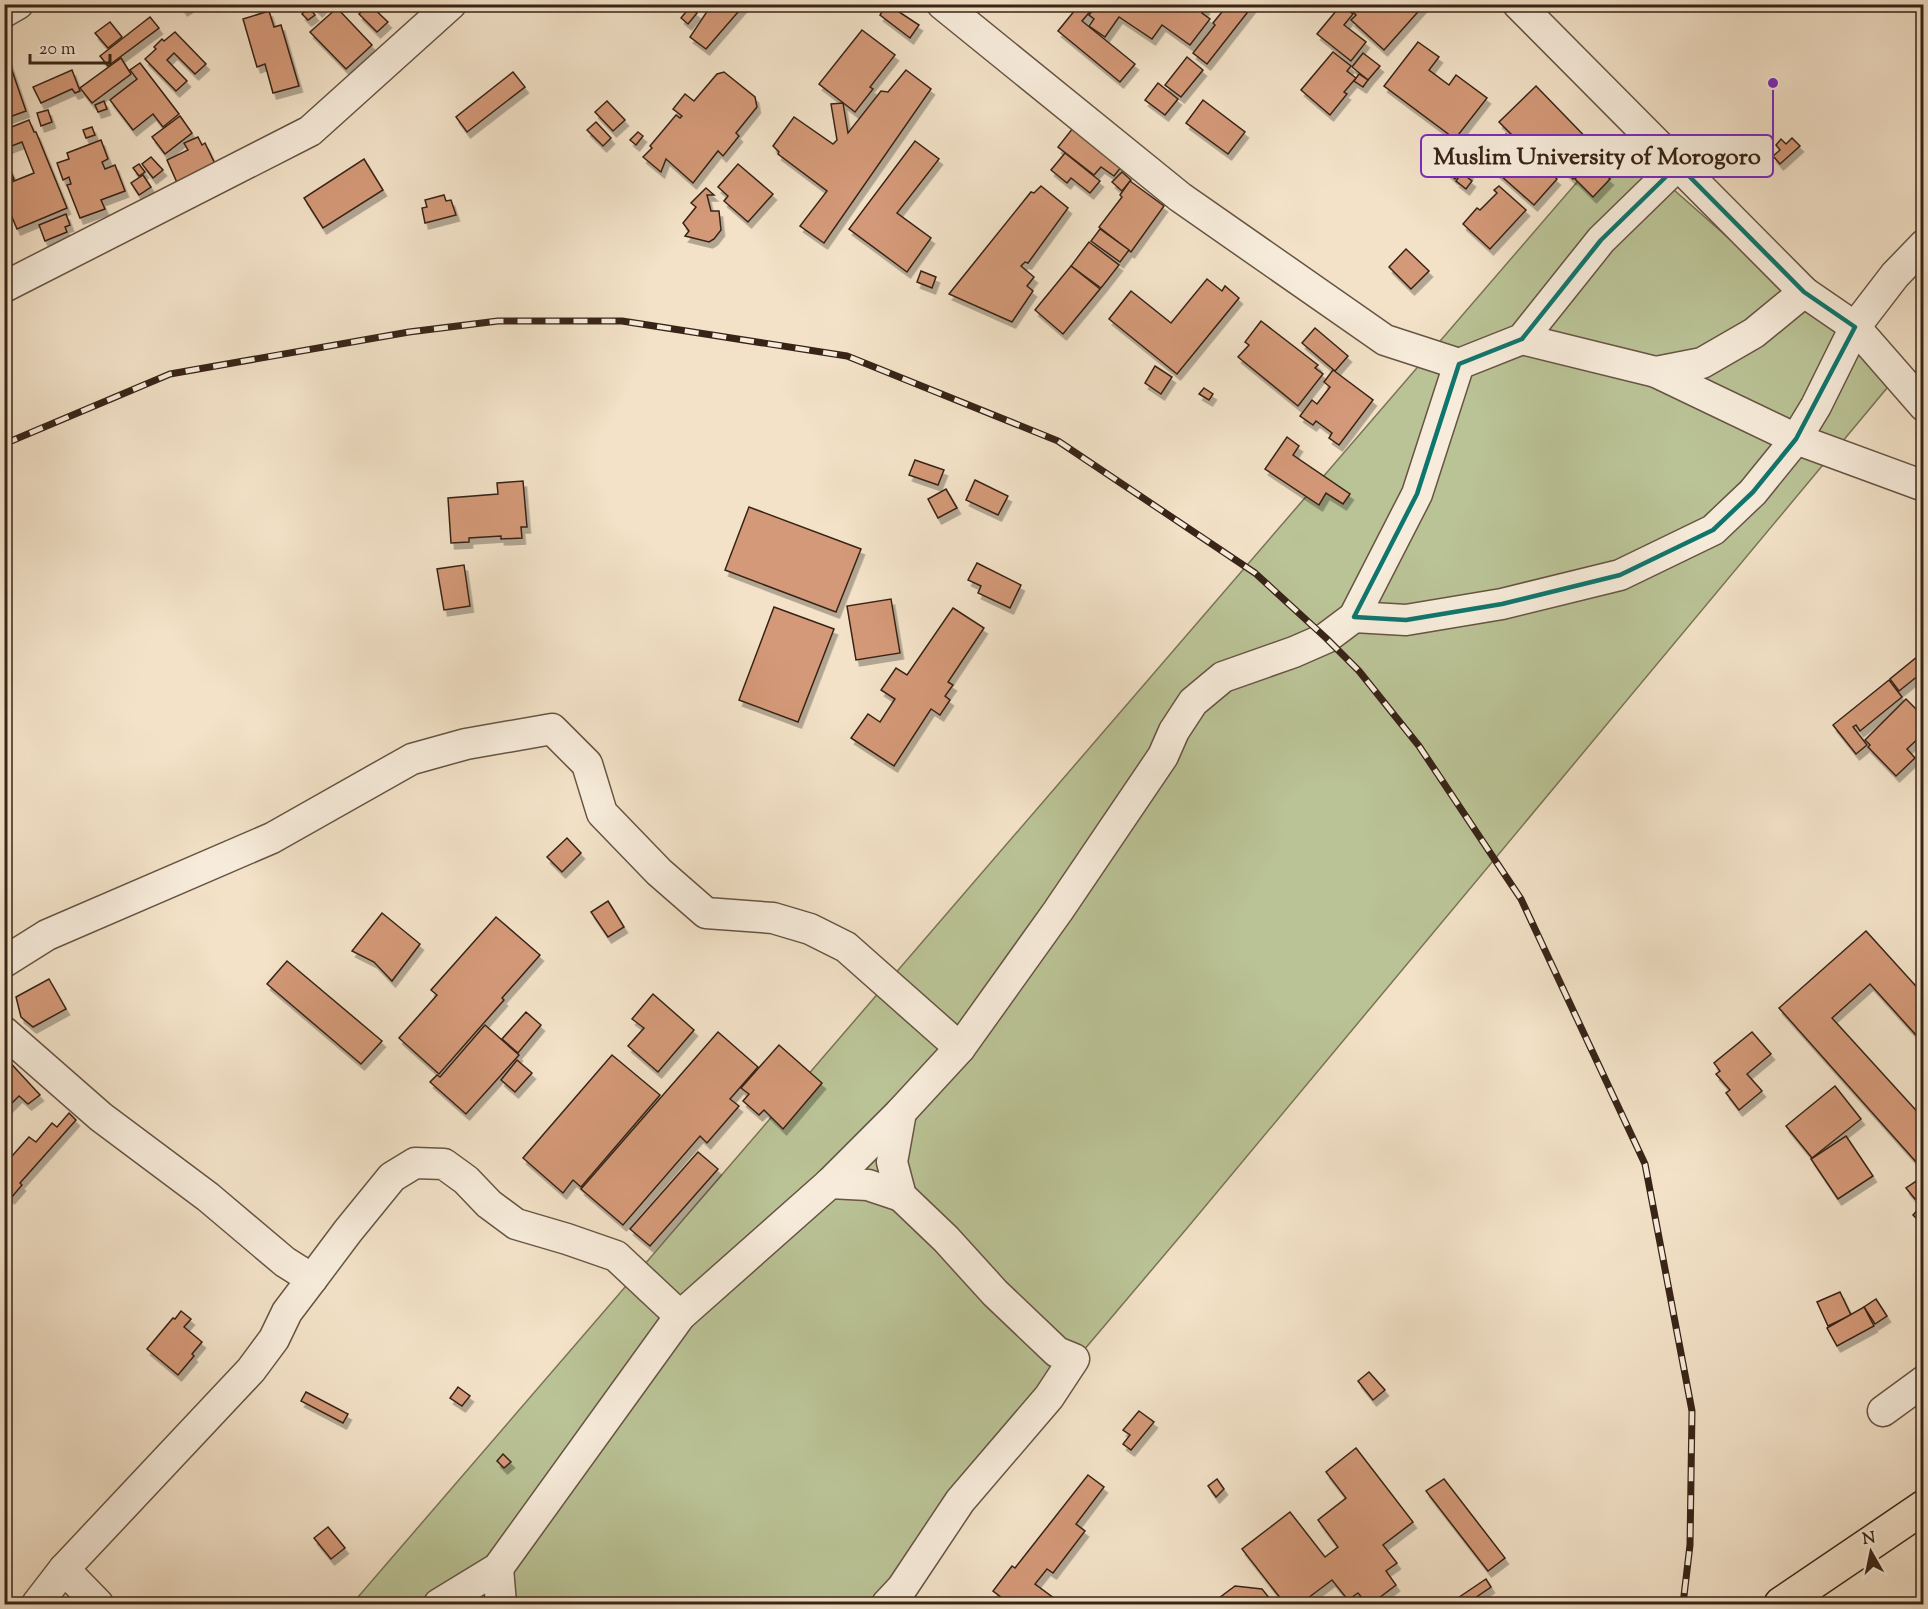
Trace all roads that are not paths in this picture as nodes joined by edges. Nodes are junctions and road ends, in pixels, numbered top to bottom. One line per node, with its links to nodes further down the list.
1 (18, 4): 5 (street)
2 (451, 4): 8 (street)
3 (942, 4): 12 (street)
4 (1518, 4): 6 (street)
5 (4, 12)
6 (1678, 165): 9 (street); 11 (street)
7 (1923, 245): 10 (street)
8 (4, 287)
9 (1804, 292): 10 (street); 13 (street)
10 (1855, 327): 14 (street); 15 (street)
11 (1522, 339): 12 (street); 13 (street)
12 (1459, 364): 17 (street)
13 (1656, 372): 15 (street)
14 (1923, 406)
15 (1796, 439): 16 (street); 17 (street)
16 (1923, 486)
17 (1354, 617): 20 (street)
18 (4, 962): 20 (street)
19 (4, 1032): 24 (street)
20 (960, 1048): 21 (street)
21 (901, 1112): 22 (street); 23 (street)
22 (830, 1183): 23 (street); 25 (street)
23 (901, 1196): 35 (street)
24 (312, 1279): 25 (street); 30 (street)
25 (680, 1316): 29 (street)
26 (1923, 1381): 27 (street)
27 (1883, 1411)
28 (1923, 1507): 36 (highway)
29 (498, 1568): 33 (street); 34 (street)
30 (64, 1569): 31 (street); 32 (street)
31 (37, 1605)
32 (98, 1605)
33 (439, 1605)
34 (501, 1605)
35 (886, 1605)
36 (1781, 1605)

